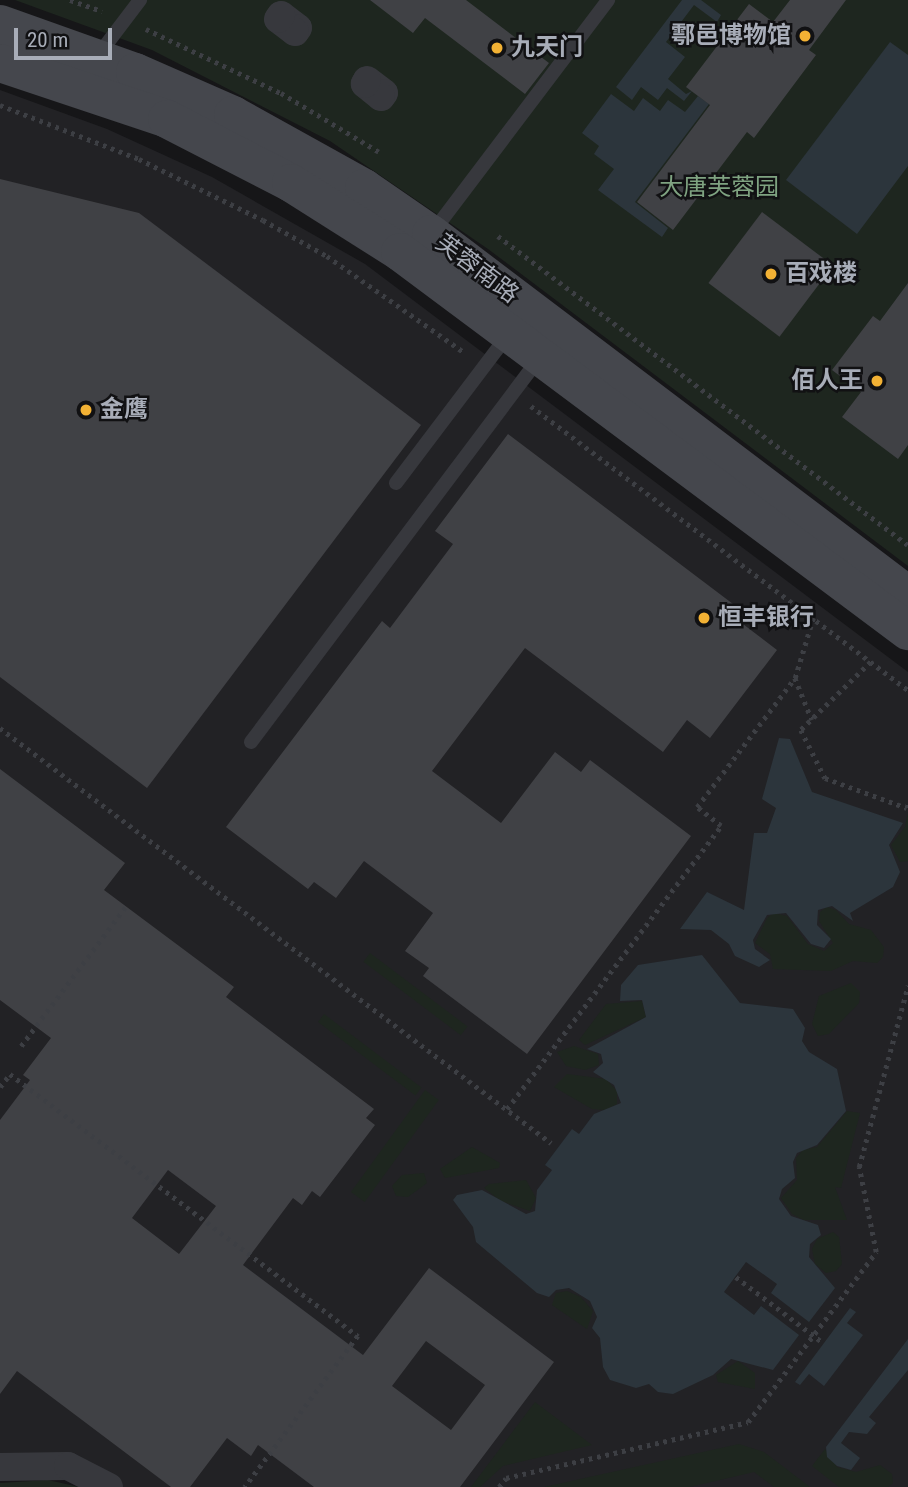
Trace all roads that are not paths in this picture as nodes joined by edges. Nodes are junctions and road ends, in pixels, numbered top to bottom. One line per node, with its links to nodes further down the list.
1 (139, 0): 4 (lane)
2 (608, 0): 6 (lane)
3 (0, 24): 4 (main road, 芙蓉南路)
4 (96, 58): 6 (main road, 芙蓉南路)
5 (0, 63): 7 (main road, 芙蓉南路)
6 (431, 233): 10 (main road, 芙蓉南路)
7 (510, 332): 8 (main road, 芙蓉南路); 9 (lane)
8 (542, 356): 11 (main road, 芙蓉南路); 12 (lane)
9 (396, 483)
10 (908, 594)
11 (908, 631)
12 (251, 742)
13 (0, 1467): 14 (street)
14 (109, 1487)

